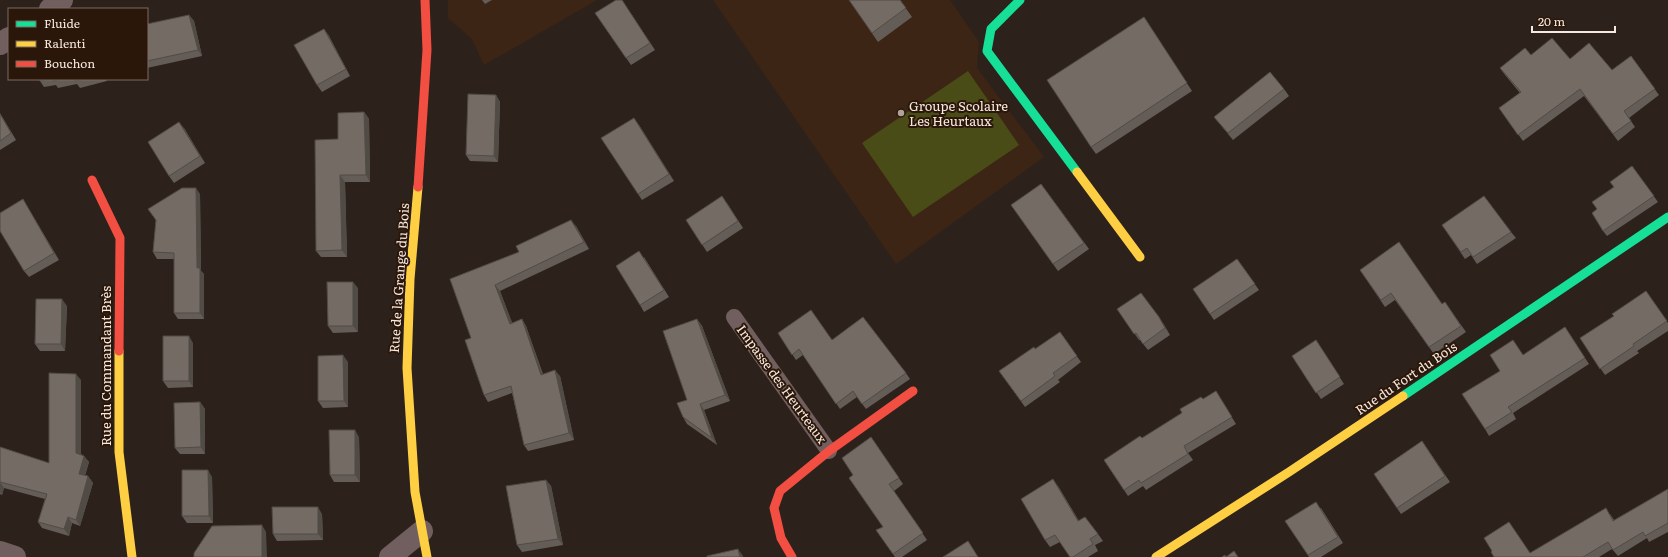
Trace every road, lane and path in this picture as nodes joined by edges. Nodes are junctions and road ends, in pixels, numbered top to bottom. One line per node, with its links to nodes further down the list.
1 (62, 0): 4 (street)
2 (425, 0): 11 (street, Rue de la Grange du Bois)
3 (1020, 0): 7 (street)
4 (51, 8)
5 (92, 180): 14 (street, Rue du Commandant Brès)
6 (1668, 217): 18 (street, Rue du Fort du Bois)
7 (1140, 257)
8 (734, 317): 10 (lane, Impasse des Heurteaux)
9 (913, 391): 10 (street, Impasse des Heurteaux)
10 (830, 451): 17 (street, Impasse des Heurteaux)
11 (422, 531): 15 (street); 16 (street, Rue de la Grange du Bois)
12 (0, 552): 13 (street)
13 (15, 557)
14 (132, 557)
15 (390, 557)
16 (427, 557)
17 (792, 557)
18 (1156, 557)

